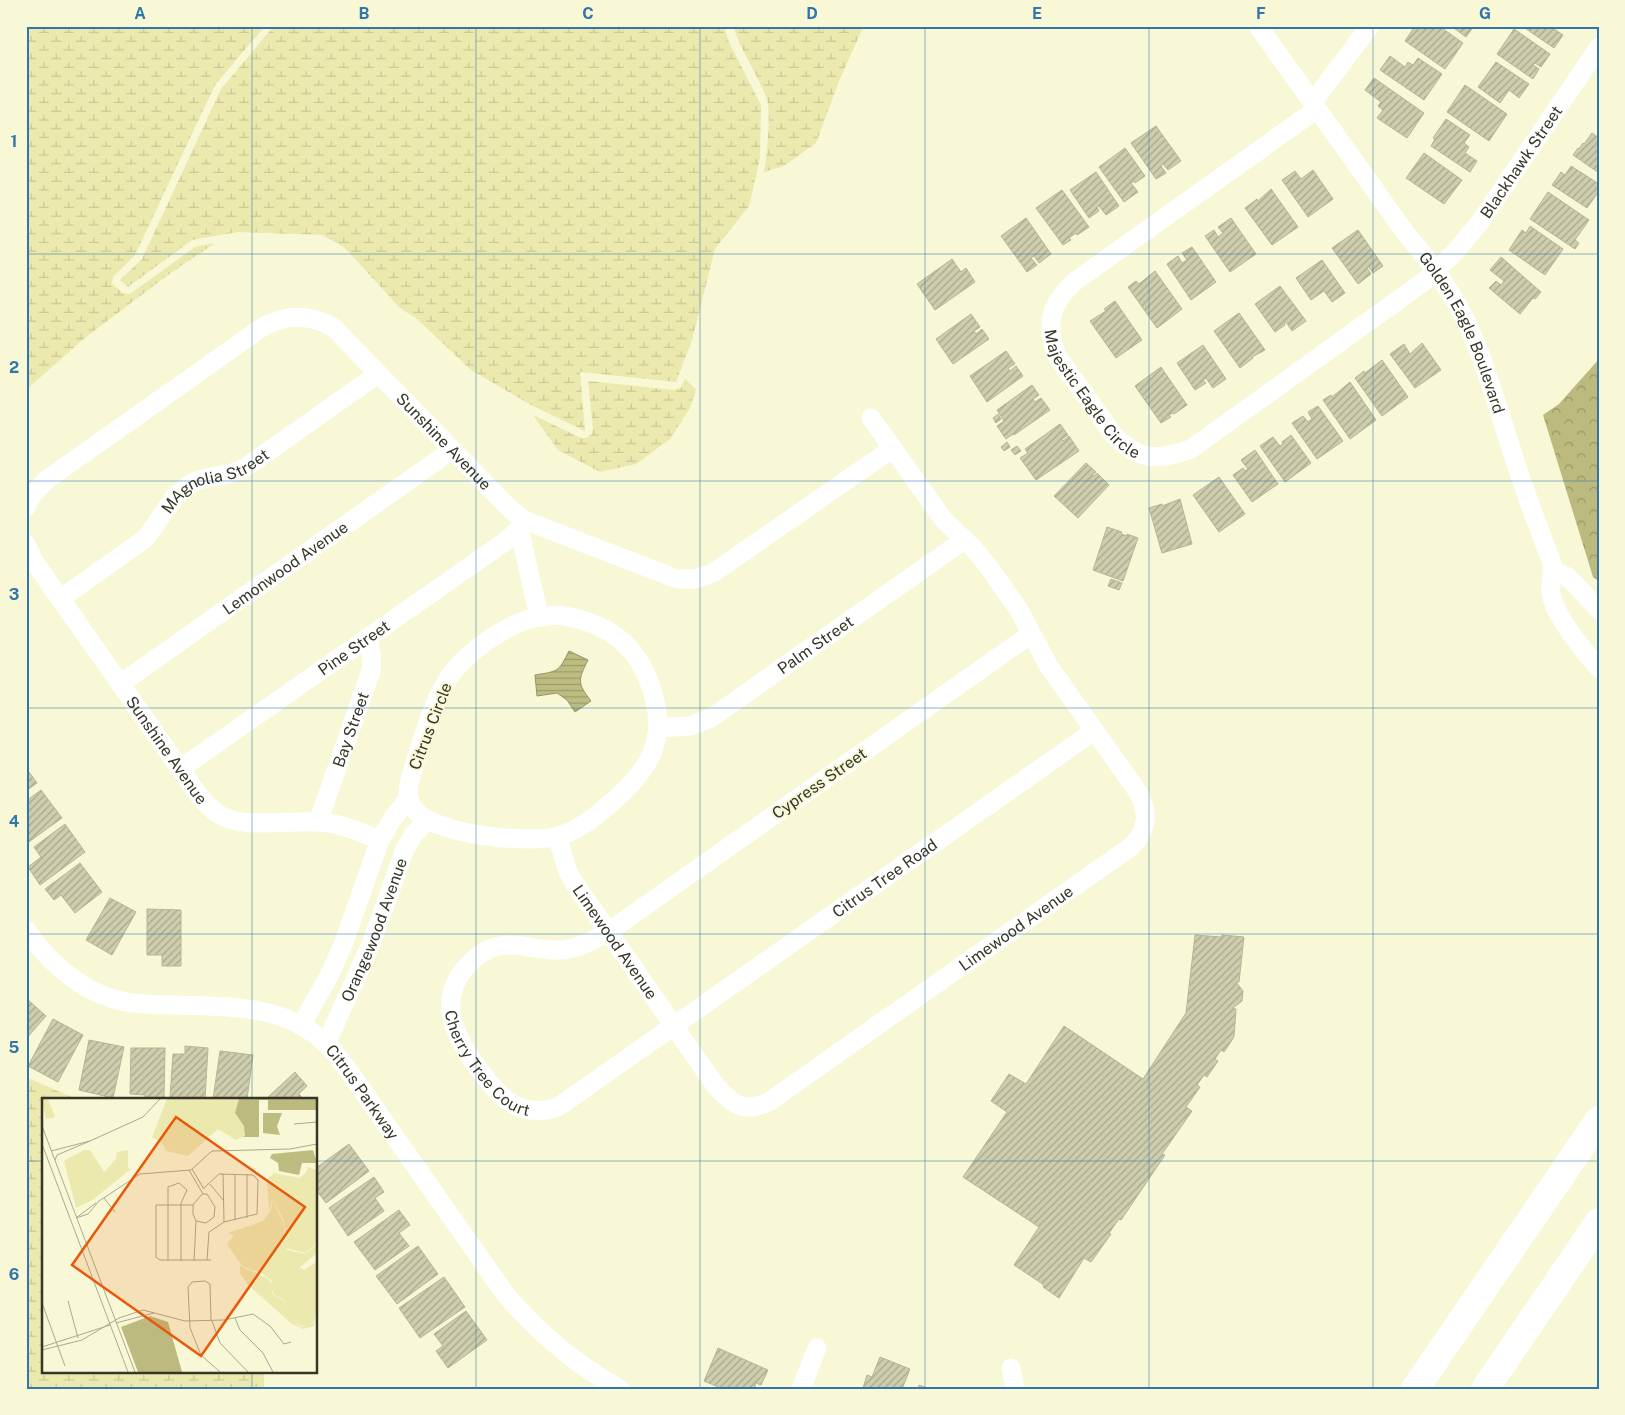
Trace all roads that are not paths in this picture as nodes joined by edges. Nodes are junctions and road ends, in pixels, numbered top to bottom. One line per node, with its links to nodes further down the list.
1 (1258, 26): 4 (street, Golden Eagle Boulevard)
2 (1370, 26): 4 (street)
3 (1599, 47): 5 (street, Blackhawk Street)
4 (1315, 106): 5 (street, Golden Eagle Boulevard); 5 (street, Majestic Eagle Circle)
5 (1435, 272): 14 (street, Golden Eagle Boulevard)
6 (378, 374): 9 (street, Sunshine Avenue); 10 (street, Sunshine Avenue); 15 (street, MAgnolia Street)
7 (871, 418): 8 (street, Limewood Avenue)
8 (893, 448): 11 (street, Sunshine Avenue); 12 (street, Limewood Avenue)
9 (452, 450): 11 (street, Sunshine Avenue); 21 (street, Lemonwood Avenue)
10 (26, 507)
11 (521, 524): 17 (street); 19 (street, Pine Street)
12 (964, 540): 18 (street, Limewood Avenue); 22 (street, Palm Street)
13 (26, 544): 15 (street, Sunshine Avenue)
14 (1554, 570): 16 (street); 20 (street, Golden Eagle Boulevard)
15 (60, 599): 21 (street, Sunshine Avenue)
16 (1599, 610)
17 (539, 616): 22 (street, Citrus Circle); 25 (street, Citrus Circle)
18 (1031, 634): 23 (street, Limewood Avenue); 32 (street, Cypress Street)
19 (367, 638): 24 (street, Pine Street); 27 (street, Bay Street)
20 (1599, 668)
21 (120, 684): 24 (street, Sunshine Avenue)
22 (659, 728): 28 (street, Citrus Circle)
23 (1094, 731): 35 (street, Citrus Tree Road); 35 (street, Limewood Avenue)
24 (180, 769): 27 (street, Sunshine Avenue)
25 (409, 798): 26 (street, Citrus Circle); 29 (street)
26 (427, 820): 28 (street, Citrus Circle); 33 (street, Orangewood Avenue)
27 (318, 822): 29 (street, Sunshine Avenue)
28 (557, 836): 32 (street, Limewood Avenue)
29 (380, 840): 30 (street)
30 (350, 928): 33 (street); 34 (street)
31 (26, 930): 34 (street, Citrus Parkway)
32 (608, 932): 35 (street, Limewood Avenue); 35 (street, Cherry Tree Court)
33 (374, 934): 36 (street, Orangewood Avenue)
34 (301, 1026): 36 (street, Citrus Parkway)
35 (674, 1026)
36 (326, 1044): 41 (street, Citrus Parkway)
37 (1599, 1120): 44 (highway)
38 (1599, 1222): 45 (highway)
39 (817, 1348): 42 (street)
40 (1011, 1368): 43 (street)
41 (620, 1389)
42 (801, 1389)
43 (1015, 1389)
44 (1415, 1389)
45 (1485, 1389)

